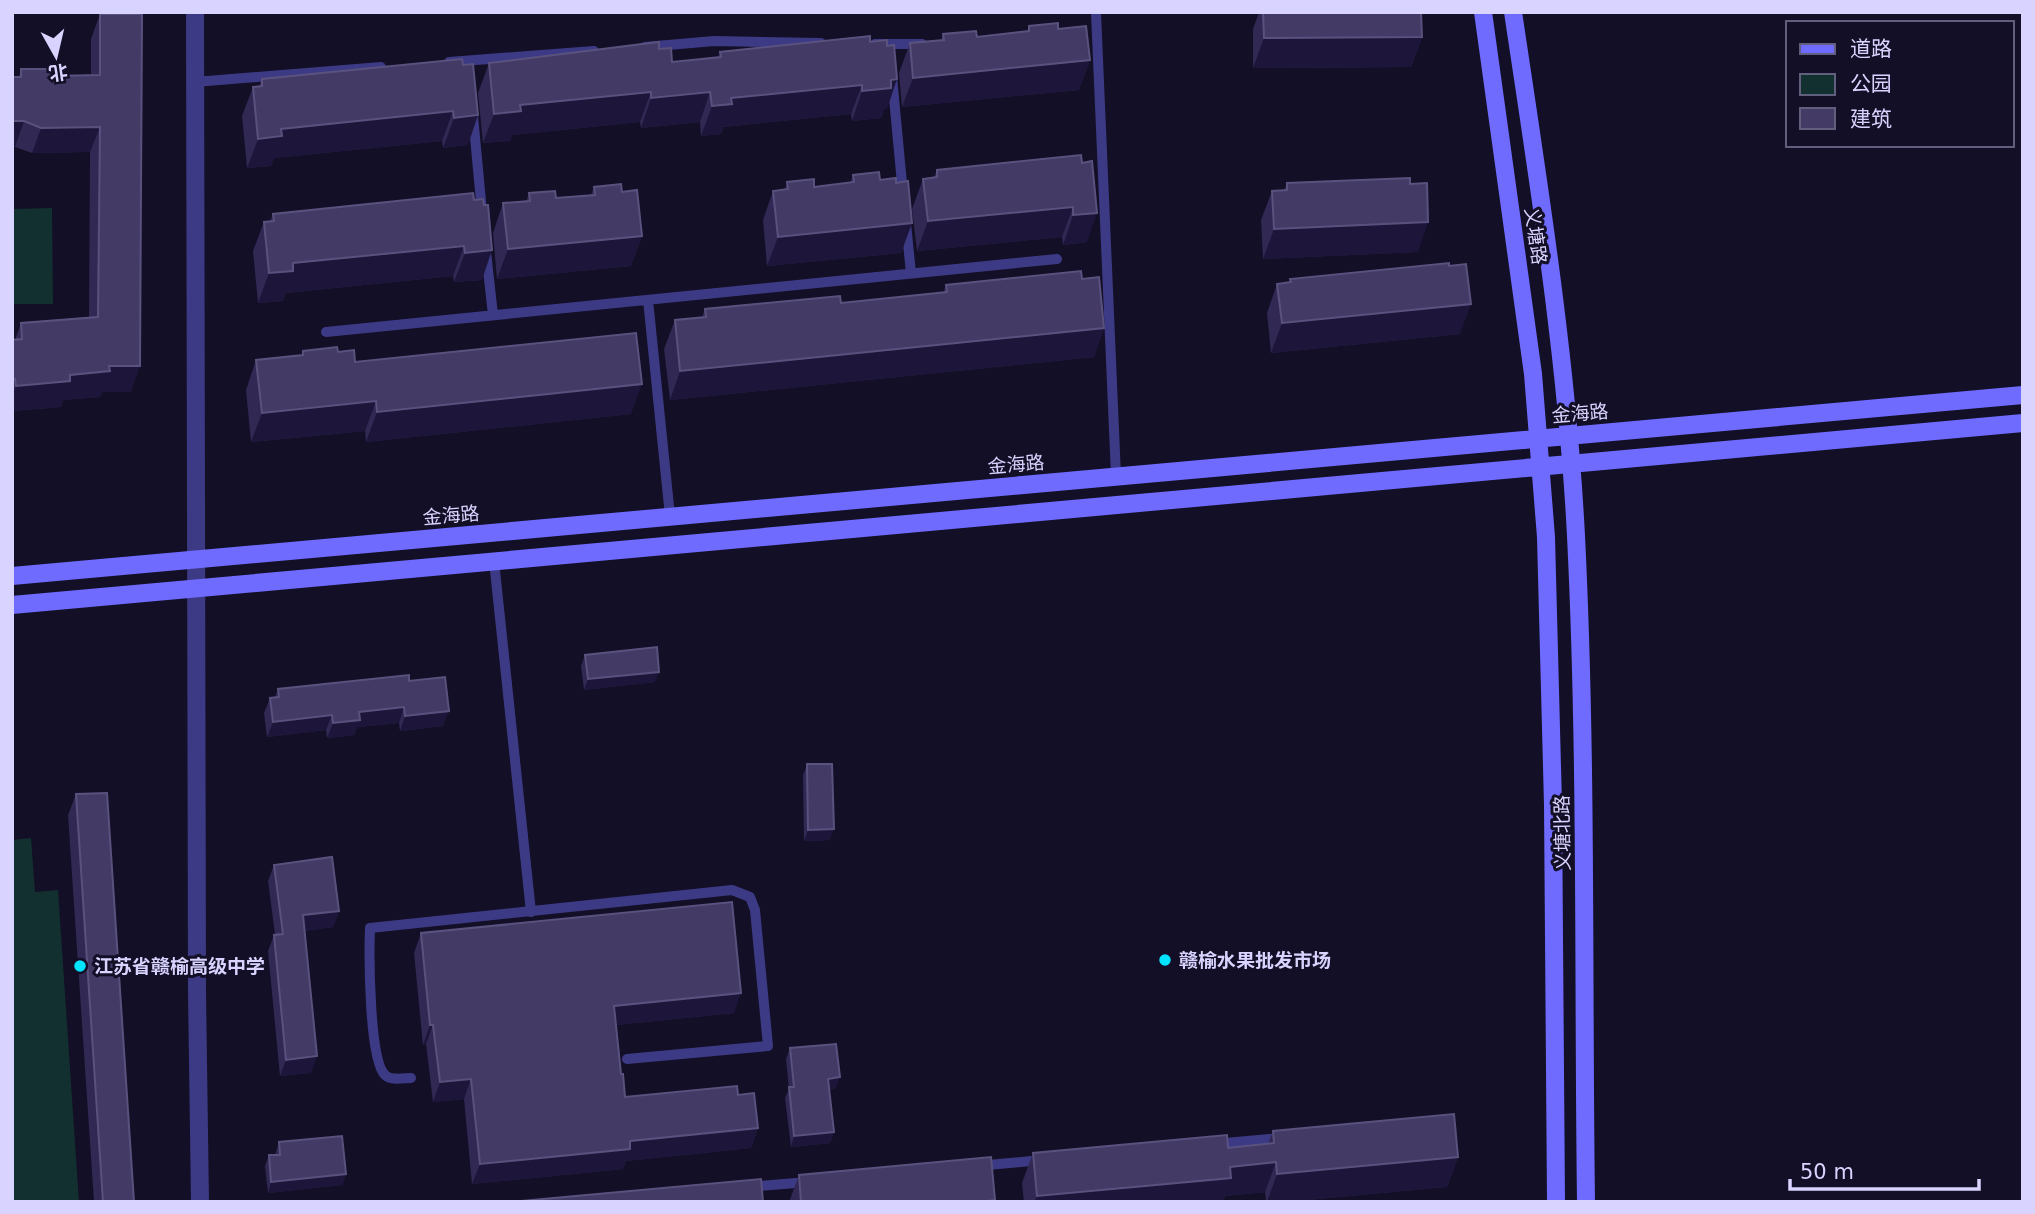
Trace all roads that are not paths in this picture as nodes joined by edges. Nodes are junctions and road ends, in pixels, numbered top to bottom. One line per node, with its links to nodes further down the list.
1 (195, 12): 17 (street)
2 (1483, 12): 29 (main road, 义塘路)
3 (1513, 12): 28 (main road, 义塘路)
4 (1096, 13): 32 (lane)
5 (835, 43): 9 (lane)
6 (862, 43): 7 (lane)
7 (888, 44): 8 (lane); 11 (lane)
8 (940, 45)
9 (632, 48)
10 (604, 50): 12 (lane)
11 (890, 57)
12 (467, 61): 13 (lane); 16 (lane)
13 (440, 63)
14 (399, 66): 17 (lane)
15 (891, 71): 22 (lane)
16 (468, 74)
17 (195, 82): 34 (street)
18 (471, 101): 19 (lane)
19 (483, 222)
20 (485, 235): 24 (lane)
21 (1057, 259): 22 (lane)
22 (911, 273): 23 (lane)
23 (648, 300): 24 (lane); 33 (lane)
24 (493, 316): 25 (lane)
25 (326, 332)
26 (2023, 395): 28 (main road, 金海路)
27 (2023, 424): 30 (main road)
28 (1568, 435): 29 (main road, 金海路); 30 (main road, 义塘路)
29 (1538, 438): 31 (main road, 义塘路); 32 (main road, 金海路)
30 (1570, 464): 31 (main road); 50 (main road, 义塘北路)
31 (1540, 467): 35 (main road); 49 (main road, 义塘北路)
32 (1116, 476): 33 (main road, 金海路)
33 (670, 516): 34 (main road, 金海路)
34 (196, 559): 36 (main road, 金海路); 37 (street)
35 (494, 561): 37 (main road); 39 (lane)
36 (12, 576)
37 (196, 588): 38 (main road); 48 (street)
38 (12, 605)
39 (531, 912): 40 (lane); 41 (lane)
40 (627, 1059)
41 (411, 1078)
42 (1293, 1137): 43 (lane)
43 (1196, 1146)
44 (1058, 1158): 45 (lane)
45 (962, 1167)
46 (824, 1180): 47 (lane)
47 (741, 1188)
48 (200, 1202)
49 (1556, 1202)
50 (1586, 1202)

